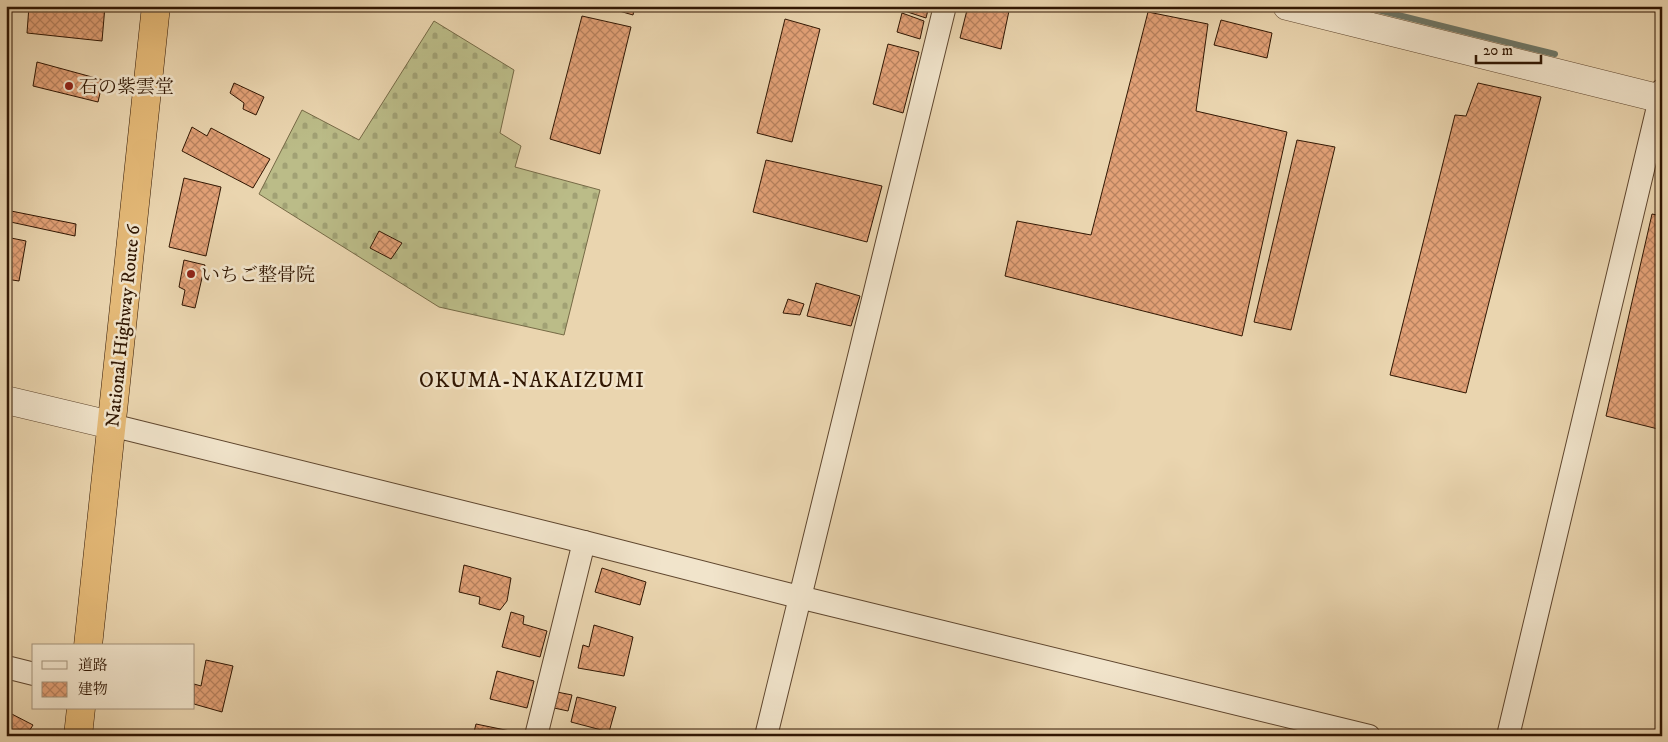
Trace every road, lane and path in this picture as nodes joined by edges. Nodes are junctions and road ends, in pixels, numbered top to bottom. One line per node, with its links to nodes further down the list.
1 (156, 6): 6 (highway, National Highway Route 6)
2 (945, 6): 8 (street)
3 (1287, 6): 4 (street)
4 (1661, 96): 17 (street)
5 (6, 400): 6 (street)
6 (111, 425): 7 (street); 9 (highway, National Highway Route 6)
7 (584, 542): 8 (street); 14 (street)
8 (799, 597): 15 (street); 16 (street)
9 (88, 644)
10 (6, 667): 11 (street)
11 (32, 674)
12 (81, 710): 13 (highway)
13 (78, 736)
14 (536, 736)
15 (766, 736)
16 (1369, 736)
17 (1508, 736)

